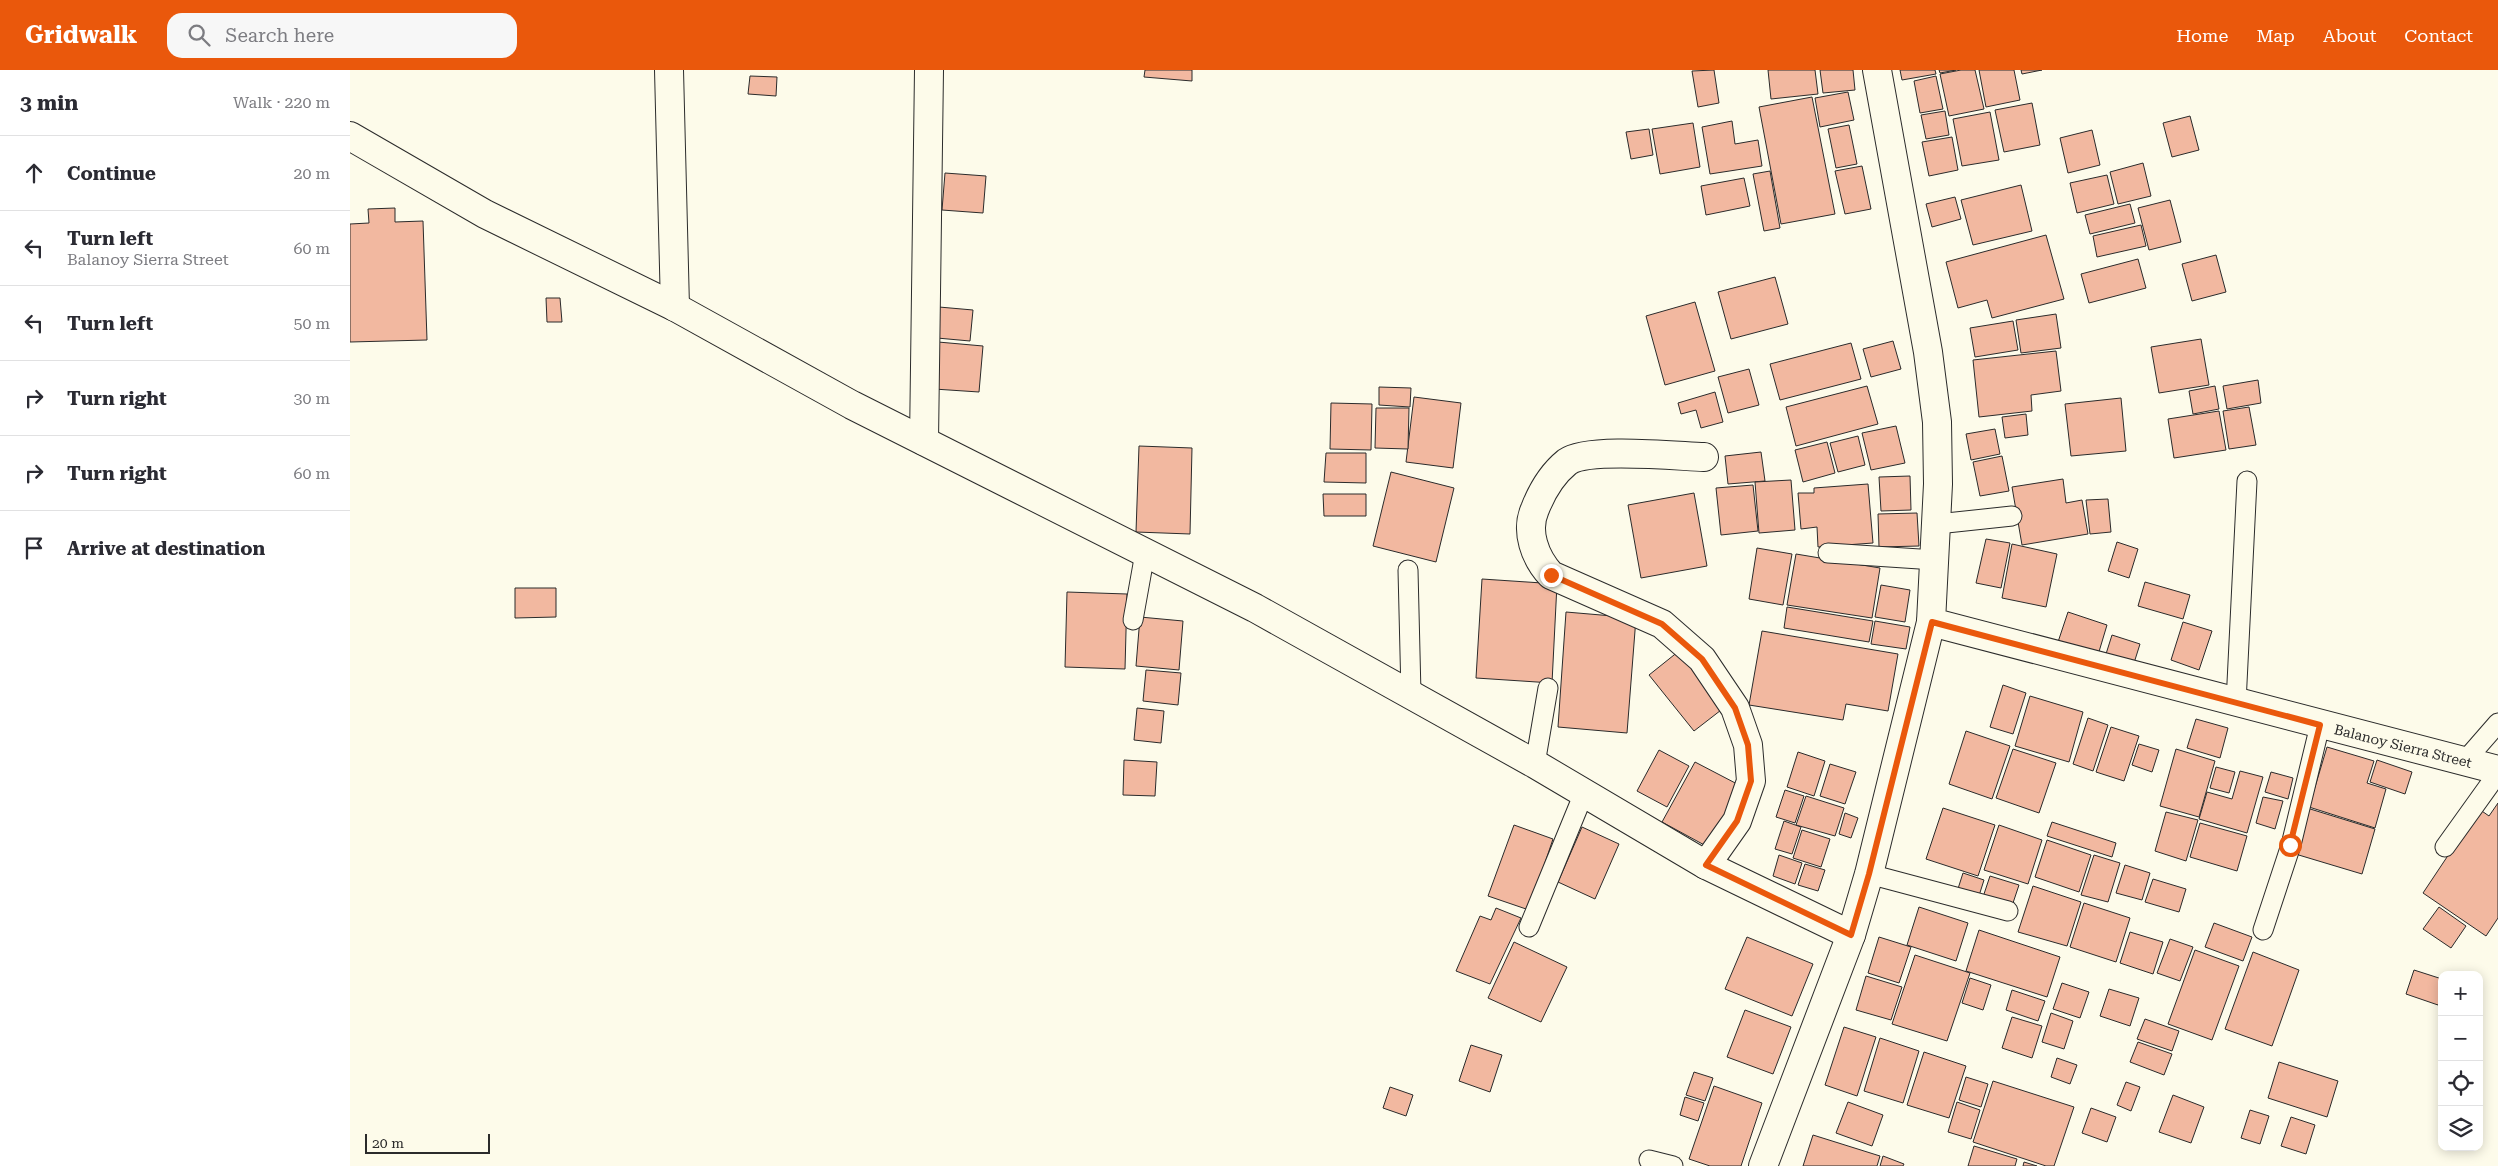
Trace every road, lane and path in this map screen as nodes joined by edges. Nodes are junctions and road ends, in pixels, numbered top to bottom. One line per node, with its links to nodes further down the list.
1 (669, 70): 5 (street)
2 (929, 70): 6 (street)
3 (1877, 70): 10 (street)
4 (350, 136): 5 (street)
5 (675, 307): 6 (street)
6 (924, 441): 11 (street)
7 (1704, 457): 27 (street)
8 (2247, 481): 19 (lane)
9 (2012, 516): 10 (lane)
10 (1936, 524): 13 (street)
11 (1145, 553): 15 (lane); 18 (street)
12 (1828, 553): 13 (lane)
13 (1935, 560): 16 (street)
14 (1408, 570): 18 (lane)
15 (1133, 620)
16 (1932, 622): 19 (street, Balanoy Sierra Street); 28 (street)
17 (1548, 688): 23 (lane)
18 (1411, 694): 23 (street)
19 (2236, 703): 21 (street, Balanoy Sierra Street)
20 (2498, 723): 22 (lane)
21 (2320, 725): 22 (street, Balanoy Sierra Street); 31 (lane)
22 (2464, 762): 24 (street, Balanoy Sierra Street)
23 (1535, 764): 25 (street)
24 (2498, 772): 26 (lane)
25 (1584, 792): 27 (street); 30 (lane)
26 (2445, 847)
27 (1706, 865): 32 (street)
28 (1869, 874): 29 (lane); 32 (street)
29 (2008, 911)
30 (1529, 927)
31 (2263, 930)
32 (1851, 935): 35 (street)
33 (1649, 1160): 34 (lane)
34 (1673, 1166)
35 (1762, 1166)

